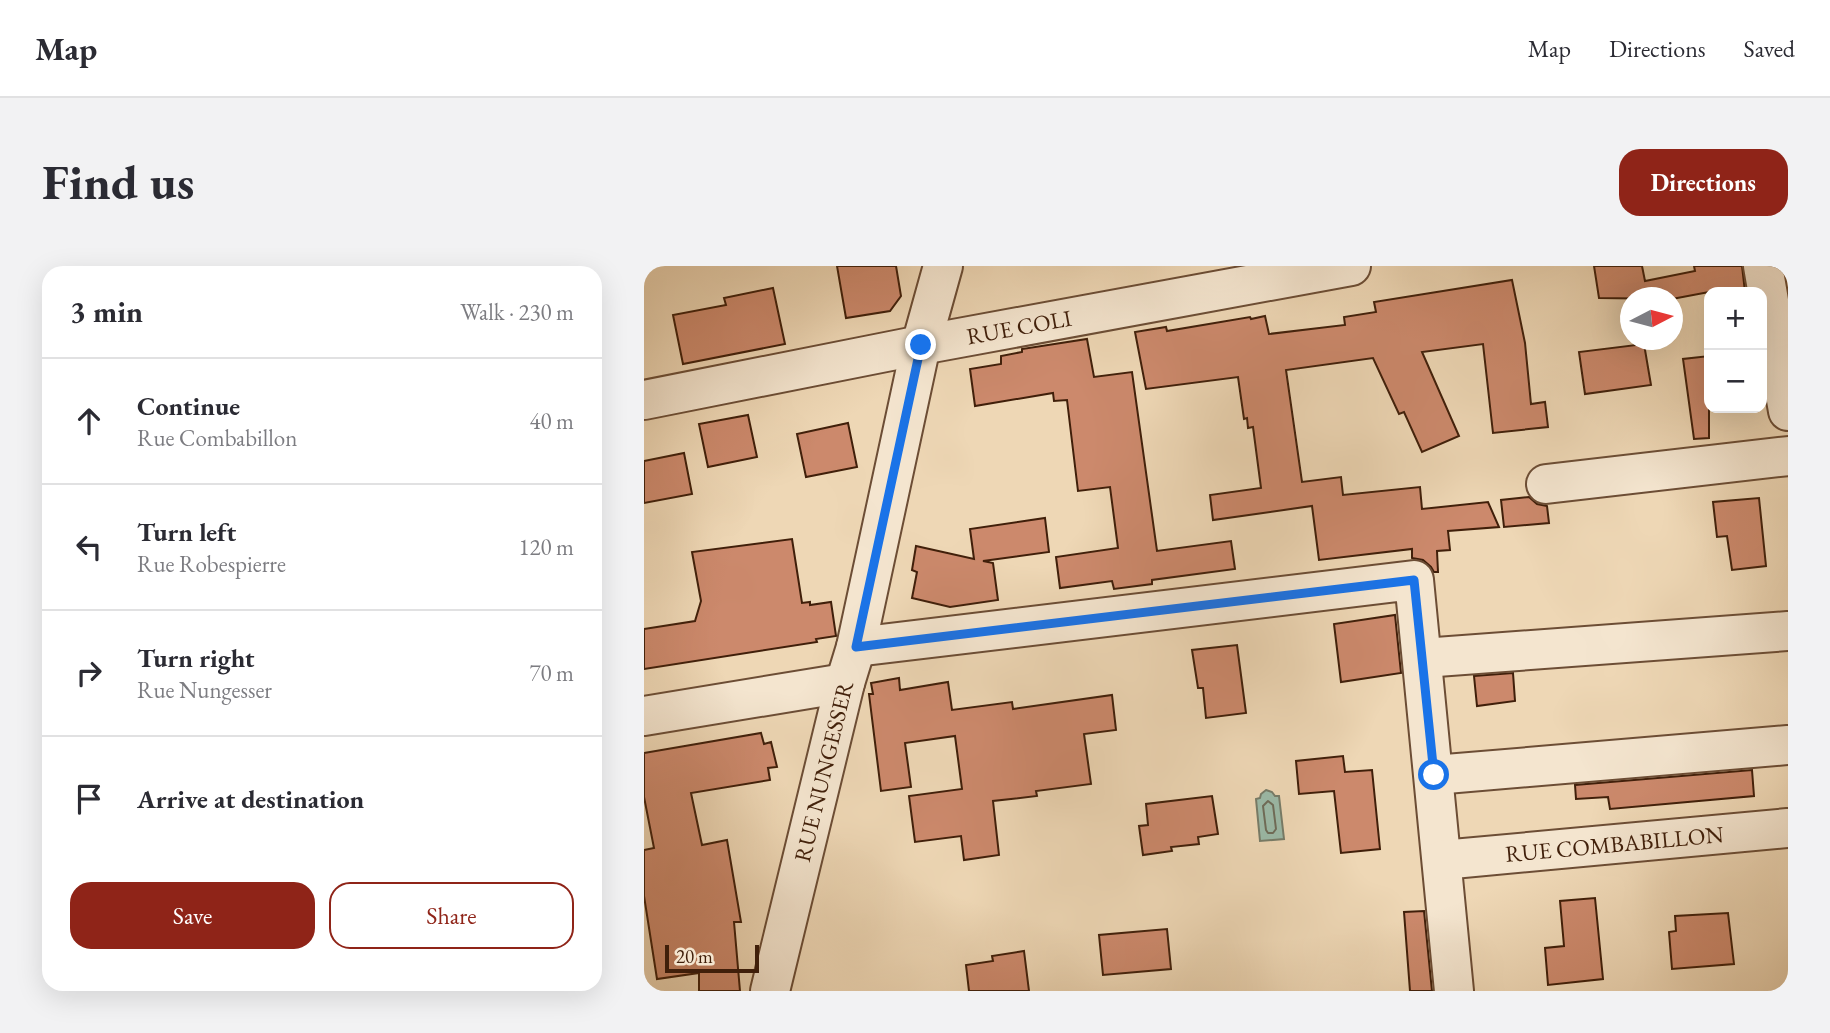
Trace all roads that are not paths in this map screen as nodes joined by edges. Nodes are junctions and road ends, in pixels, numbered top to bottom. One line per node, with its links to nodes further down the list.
1 (943, 266): 4 (street, RUE NUNGESSER)
2 (1351, 266): 4 (street, RUE COLI)
3 (1763, 266): 6 (street)
4 (921, 345): 5 (street, RUE COLI); 10 (street, RUE NUNGESSER)
5 (644, 400)
6 (1788, 411)
7 (1788, 456): 8 (street)
8 (1546, 484)
9 (1788, 631): 11 (street)
10 (856, 647): 11 (street); 12 (street, RUE NUNGESSER)
11 (1423, 658): 15 (street)
12 (845, 682): 13 (street); 18 (street, RUE NUNGESSER)
13 (644, 716)
14 (1788, 746): 15 (street)
15 (1434, 775): 17 (street)
16 (1788, 828): 17 (street, RUE COMBABILLON)
17 (1442, 860): 19 (street)
18 (770, 991)
19 (1454, 991)

